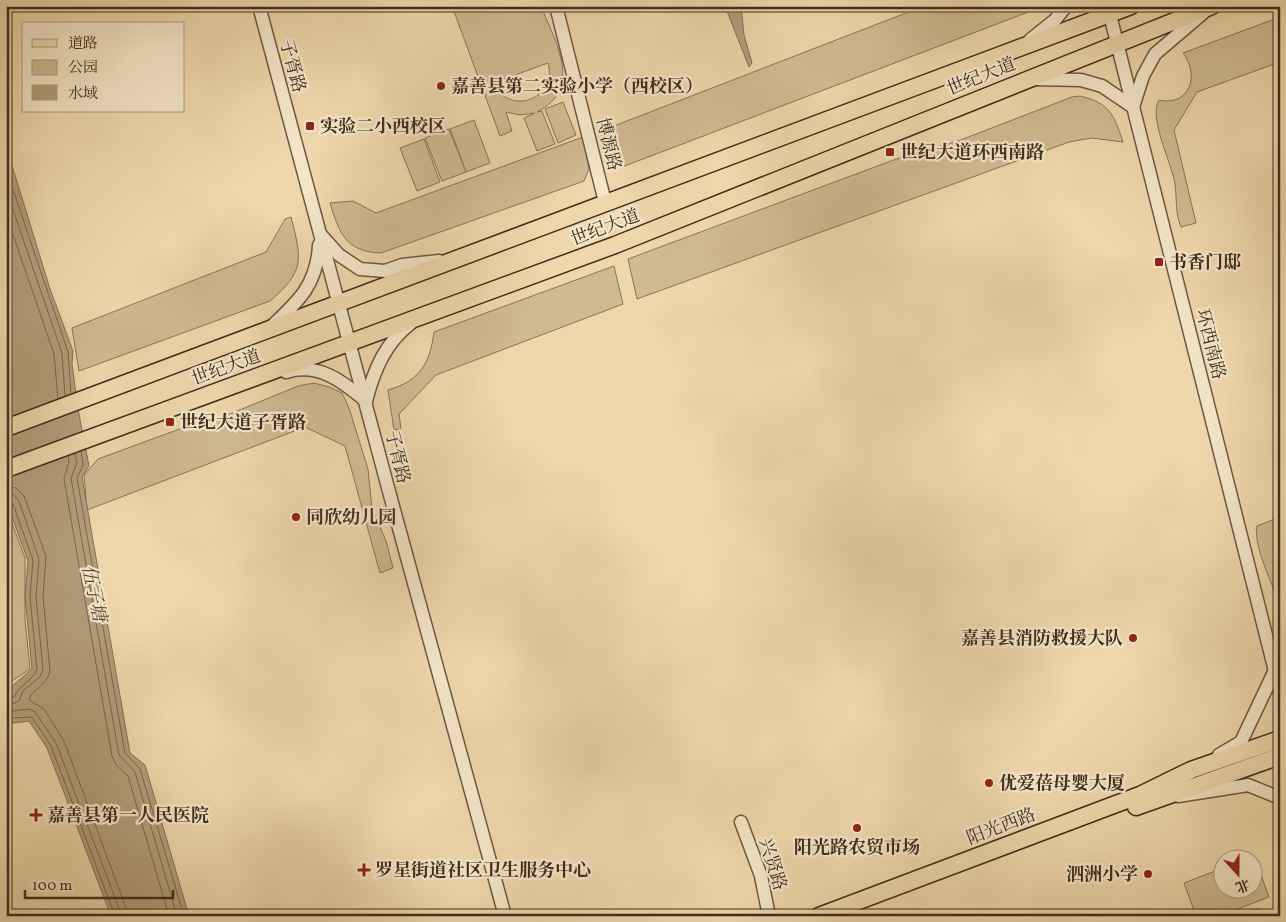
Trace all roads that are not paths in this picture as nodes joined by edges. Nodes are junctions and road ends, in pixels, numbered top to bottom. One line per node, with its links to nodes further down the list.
1 (259, 6): 12 (street, 子胥路)
2 (556, 6): 11 (street, 博源路)
3 (1066, 6): 8 (street)
4 (1130, 6): 6 (main road, 世纪大道)
5 (1212, 7): 7 (main road, 世纪大道); 10 (street)
6 (1109, 10): 7 (street, 环西南路); 8 (main road, 世纪大道)
7 (1117, 42): 9 (main road, 世纪大道); 10 (street, 环西南路)
8 (1016, 49): 11 (main road, 世纪大道)
9 (1027, 79): 10 (street); 15 (main road, 世纪大道)
10 (1134, 107): 22 (street, 环西南路)
11 (605, 202): 13 (main road, 世纪大道)
12 (319, 233): 13 (street); 14 (street, 子胥路); 16 (street)
13 (457, 258): 14 (main road, 世纪大道)
14 (338, 303): 16 (main road, 世纪大道); 17 (street, 子胥路)
15 (417, 318): 17 (main road, 世纪大道); 19 (street)
16 (270, 328): 20 (main road, 世纪大道)
17 (350, 342): 18 (main road, 世纪大道); 19 (street, 子胥路)
18 (243, 382): 19 (street); 21 (main road, 世纪大道)
19 (366, 401): 30 (street, 子胥路)
20 (6, 428)
21 (6, 469)
22 (1277, 673): 23 (street, 环西南路); 26 (street)
23 (1280, 691)
24 (1280, 739): 26 (main road, 阳光西路)
25 (1280, 756): 27 (main road, 阳光西路)
26 (1191, 770): 32 (main road, 阳光西路)
27 (1166, 797): 28 (street); 33 (main road, 阳光西路)
28 (1280, 798)
29 (741, 822): 31 (street, 兴贤路)
30 (505, 916)
31 (769, 916)
32 (819, 916)
33 (849, 916)

